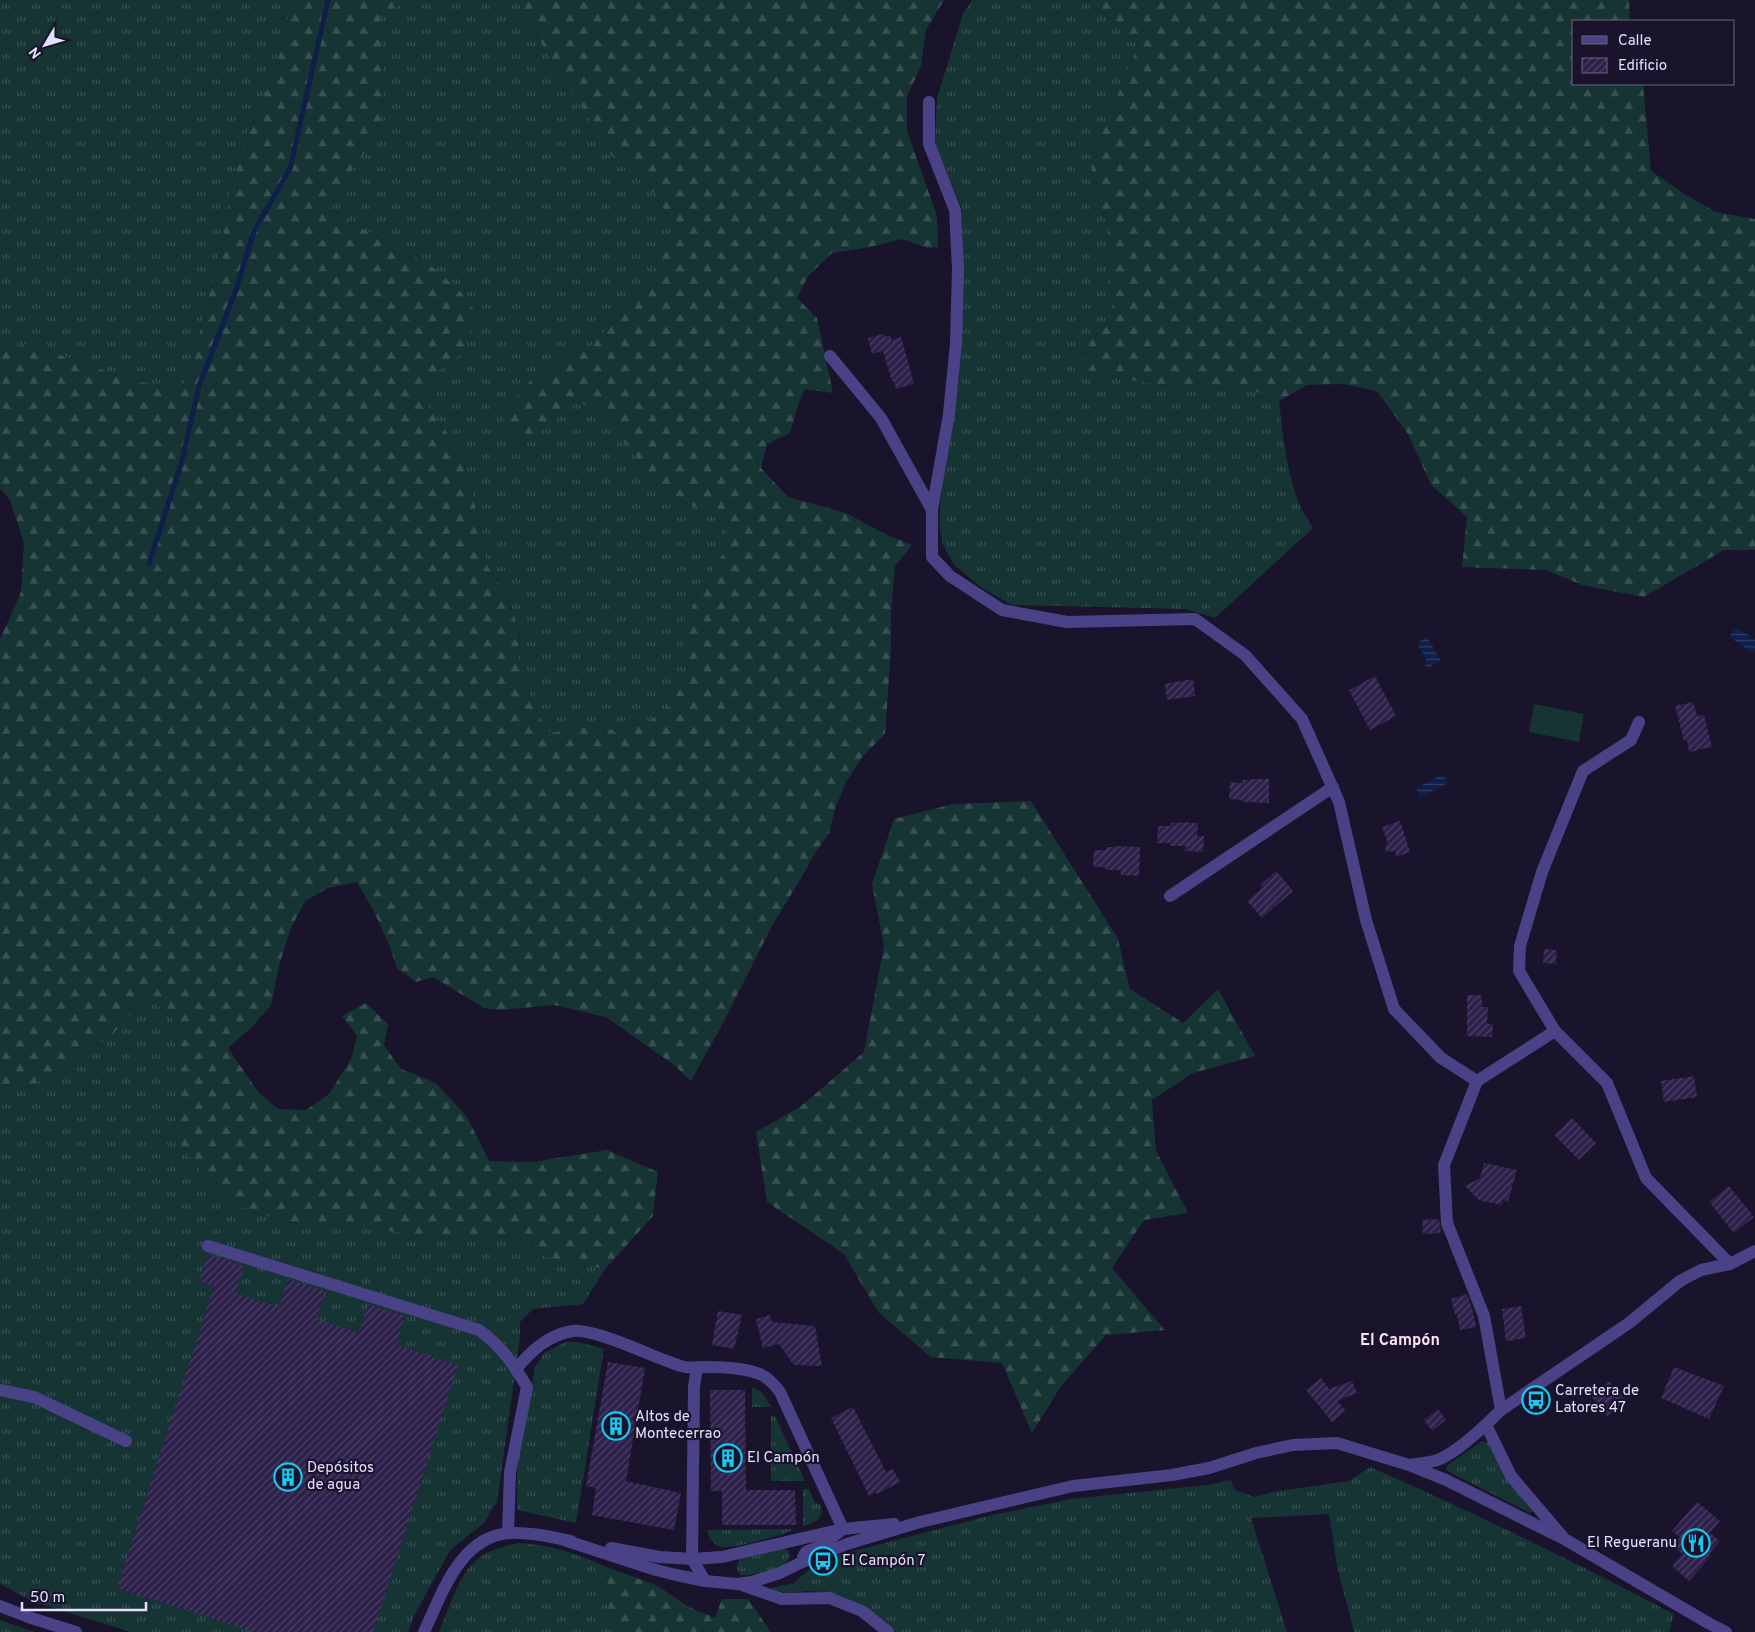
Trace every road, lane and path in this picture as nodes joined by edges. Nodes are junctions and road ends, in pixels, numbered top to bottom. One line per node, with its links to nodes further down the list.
1 (929, 102): 3 (street)
2 (830, 356): 3 (street)
3 (932, 510): 5 (street)
4 (1639, 722): 7 (street)
5 (1333, 787): 6 (street); 8 (street)
6 (1170, 896)
7 (1555, 1031): 8 (street); 11 (street)
8 (1477, 1081): 15 (street)
9 (208, 1246): 13 (street)
10 (1755, 1251): 11 (street)
11 (1730, 1264): 15 (street)
12 (697, 1367): 13 (street); 20 (street); 24 (street)
13 (516, 1369): 21 (street)
14 (0, 1390): 17 (street)
15 (1501, 1410): 16 (street)
16 (1486, 1425): 18 (street); 23 (street)
17 (126, 1440)
18 (1409, 1465): 19 (street); 23 (street)
19 (920, 1522): 20 (street); 25 (street)
20 (843, 1529): 24 (street); 25 (street)
21 (508, 1533): 22 (street); 30 (street)
22 (564, 1540): 24 (street); 26 (street)
23 (1566, 1540): 32 (street)
24 (692, 1559): 26 (street)
25 (800, 1563): 27 (street)
26 (705, 1580): 27 (street)
27 (737, 1584): 31 (street)
28 (0, 1606): 29 (street)
29 (76, 1632)
30 (424, 1632)
31 (888, 1632)
32 (1726, 1632)

